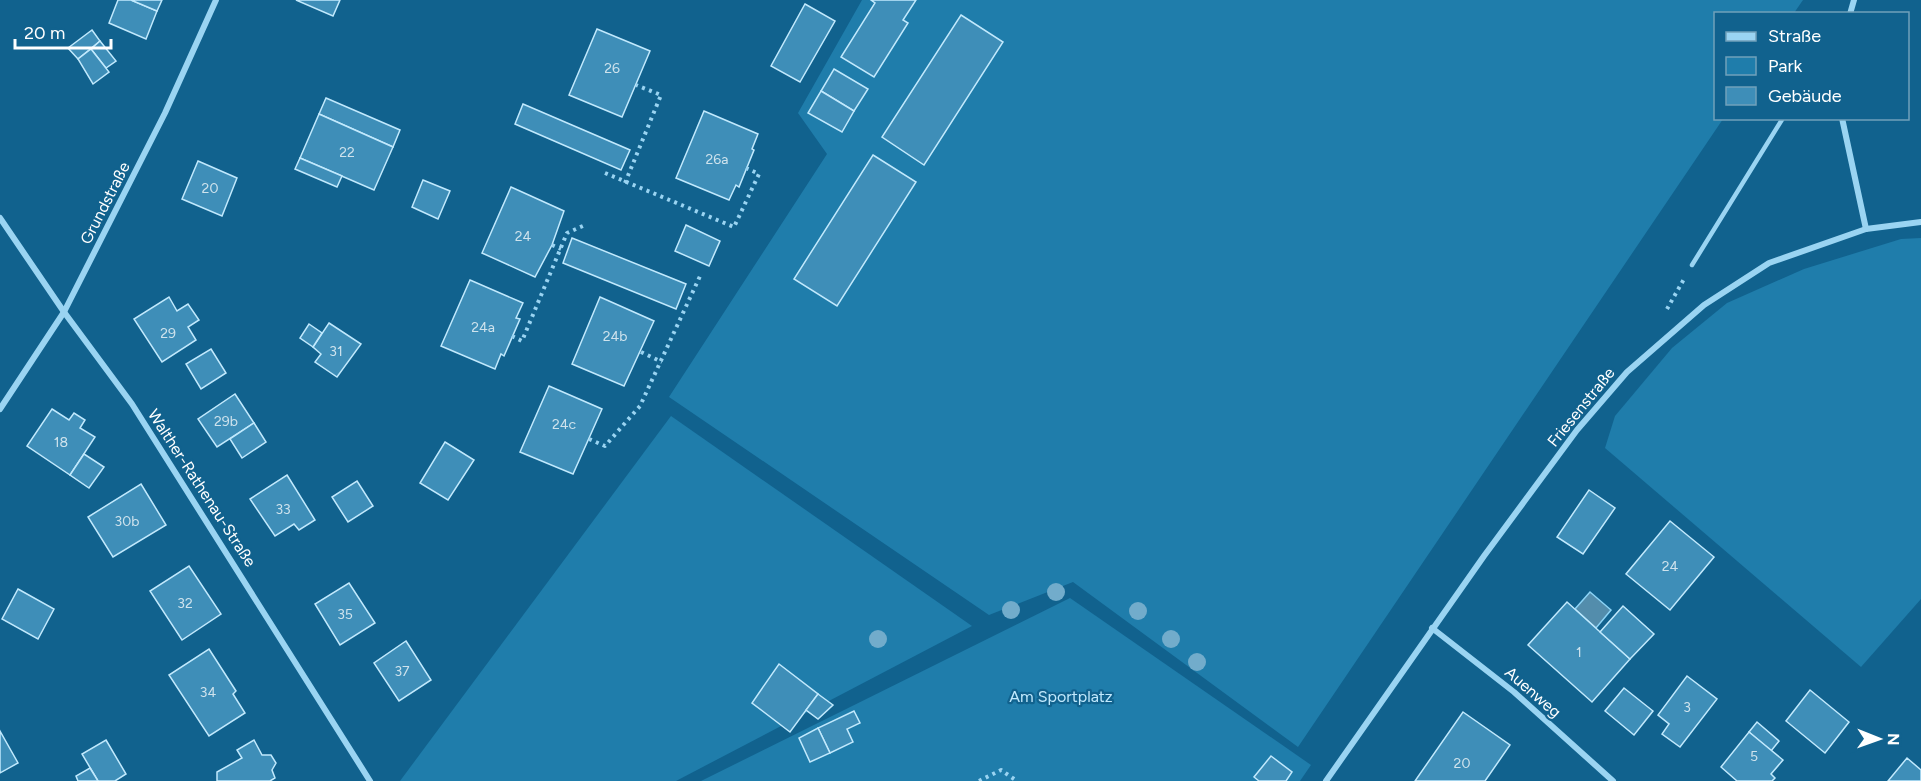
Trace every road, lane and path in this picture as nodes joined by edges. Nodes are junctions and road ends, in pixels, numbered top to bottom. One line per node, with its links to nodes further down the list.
1 (216, 0): 16 (street, Grundstraße)
2 (636, 85): 7 (path)
3 (1782, 120): 14 (lane)
4 (1842, 120): 11 (street)
5 (747, 168): 7 (path)
6 (605, 172): 7 (path)
7 (625, 183)
8 (0, 218): 16 (street, Walther-Rathenau-Straße)
9 (1921, 222): 11 (street, Friesenstraße)
10 (585, 225): 13 (path)
11 (1866, 229): 18 (street, Friesenstraße)
12 (552, 245): 13 (path)
13 (561, 249): 17 (path)
14 (1692, 265): 18 (path)
15 (701, 274): 20 (path)
16 (64, 312): 21 (street, Grundstraße); 24 (street, Walther-Rathenau-Straße)
17 (512, 336)
18 (1662, 342): 23 (street, Friesenstraße)
19 (641, 352): 20 (path)
20 (662, 362): 22 (path)
21 (0, 409)
22 (589, 439)
23 (1432, 628): 27 (street, Friesenstraße); 28 (street, Auenweg)
24 (370, 781)
25 (979, 781): 26 (path)
26 (1017, 781)
27 (1326, 781)
28 (1613, 781)

